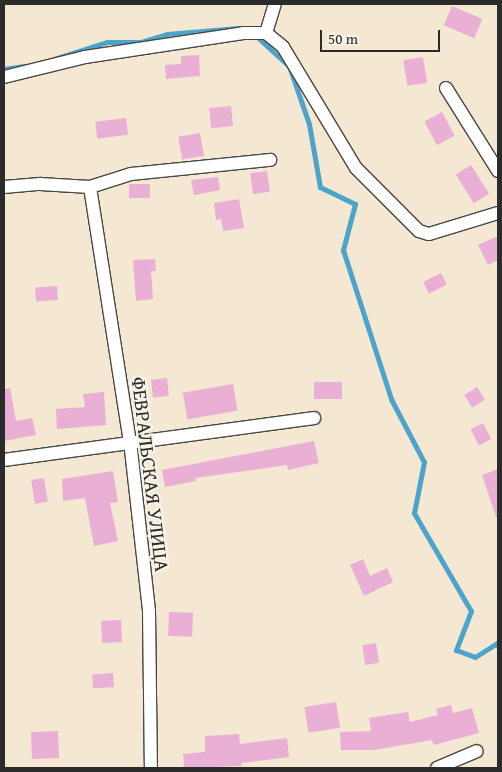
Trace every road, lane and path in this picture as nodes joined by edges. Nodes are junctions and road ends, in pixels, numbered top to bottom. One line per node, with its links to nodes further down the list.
1 (275, 4): 2 (street)
2 (266, 33): 3 (street); 9 (street)
3 (4, 77)
4 (446, 88): 6 (street)
5 (270, 160): 8 (street)
6 (498, 171)
7 (4, 187): 8 (street)
8 (90, 187): 11 (street, ФЕВРАЛЬСКАЯ УЛИЦА)
9 (498, 213)
10 (314, 418): 11 (street)
11 (130, 441): 12 (street); 14 (street, ФЕВРАЛЬСКАЯ УЛИЦА)
12 (4, 460)
13 (477, 751): 15 (street)
14 (151, 768)
15 (437, 768)

